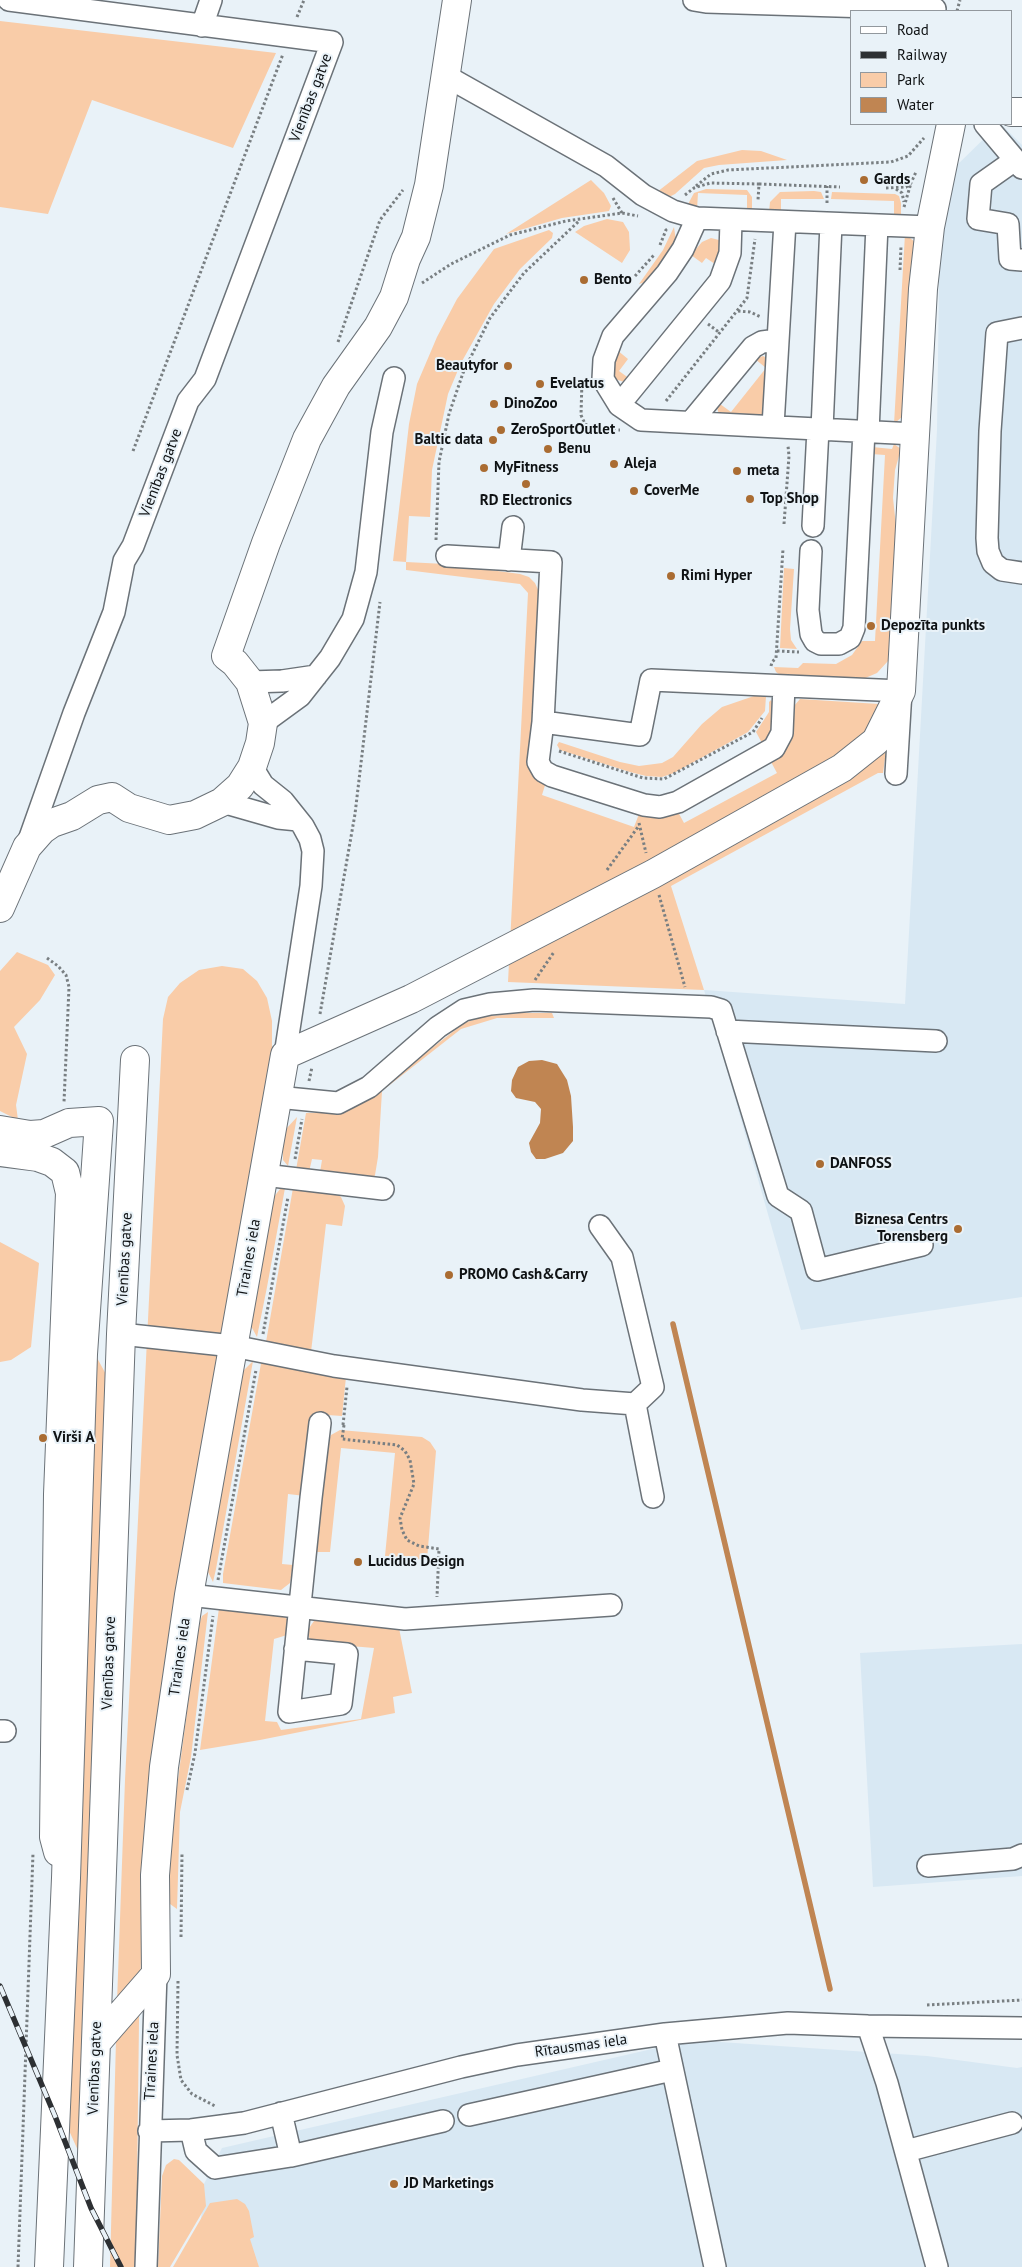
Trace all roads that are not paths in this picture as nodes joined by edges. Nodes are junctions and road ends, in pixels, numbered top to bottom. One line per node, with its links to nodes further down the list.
1 (10, 0): 6 (street)
2 (211, 0): 6 (street)
3 (457, 0): 7 (main road)
4 (694, 0): 5 (street)
5 (935, 10)
6 (202, 26): 43 (street, Vienības gatve)
7 (446, 76): 11 (street); 34 (main road)
8 (951, 125): 16 (main road)
9 (986, 125): 10 (street)
10 (1019, 164): 17 (street)
11 (696, 218): 12 (street); 21 (street)
12 (731, 221): 13 (street); 21 (street)
13 (785, 222): 14 (street); 19 (street)
14 (831, 224): 15 (street); 24 (street)
15 (876, 225): 16 (street); 25 (street)
16 (930, 227): 26 (main road)
17 (1022, 260)
18 (1022, 328): 32 (street)
19 (778, 340): 22 (street); 23 (street)
20 (394, 378): 33 (street)
21 (619, 405): 22 (street)
22 (691, 422): 23 (street)
23 (773, 426): 24 (street)
24 (820, 429): 25 (street); 27 (street)
25 (866, 431): 26 (street); 29 (street)
26 (915, 434): 36 (main road)
27 (813, 526)
28 (513, 527): 31 (street)
29 (811, 551)
30 (447, 556): 31 (street)
31 (510, 560): 37 (street)
32 (1022, 573)
33 (316, 676): 34 (street); 38 (street)
34 (250, 682): 38 (main road)
35 (777, 686): 36 (street); 37 (street); 37 (street)
36 (901, 692): 40 (street); 47 (main road)
37 (542, 722)
38 (263, 723): 39 (main road)
39 (252, 767): 41 (main road); 42 (street)
40 (896, 774)
41 (222, 802): 42 (street); 43 (main road)
42 (298, 820): 47 (street)
43 (26, 847): 44 (main road, Vienības gatve)
44 (0, 908)
45 (727, 1031): 46 (street); 49 (street); 55 (street)
46 (936, 1041)
47 (284, 1055): 49 (main road, Tīraines iela)
48 (135, 1060): 56 (main road, Vienības gatve)
49 (277, 1096): 52 (main road, Tīraines iela)
50 (0, 1130): 67 (main road)
51 (0, 1152): 67 (main road)
52 (264, 1175): 53 (street); 57 (main road, Tīraines iela)
53 (383, 1189)
54 (600, 1226): 58 (street)
55 (922, 1245)
56 (121, 1334): 57 (street); 72 (main road, Vienības gatve)
57 (233, 1346): 58 (street); 61 (main road, Tīraines iela)
58 (635, 1404): 60 (street)
59 (320, 1423): 63 (street)
60 (653, 1497)
61 (189, 1595): 63 (street); 68 (main road, Tīraines iela)
62 (611, 1605): 63 (street)
63 (300, 1607): 64 (street)
64 (295, 1649)
65 (1022, 1855): 66 (street)
66 (928, 1866)
67 (66, 1878): 82 (main road)
68 (156, 1974): 72 (main road); 79 (street, Tīraines iela)
69 (868, 2026): 70 (street, Rītausmas iela); 71 (street, Rītausmas iela); 80 (street)
70 (1022, 2028)
71 (665, 2034): 73 (street); 74 (street, Rītausmas iela)
72 (96, 2043): 83 (main road, Vienības gatve)
73 (672, 2070): 75 (street); 85 (street)
74 (281, 2113): 78 (street, Rītausmas iela); 81 (street)
75 (469, 2115)
76 (442, 2121): 81 (street)
77 (1012, 2123): 80 (street)
78 (191, 2130): 79 (street, Rītausmas iela); 81 (street)
79 (149, 2131): 84 (street, Tīraines iela)
80 (906, 2151): 86 (street)
81 (291, 2156)
82 (49, 2267)
83 (88, 2267)
84 (146, 2267)
85 (715, 2267)
86 (937, 2267)

